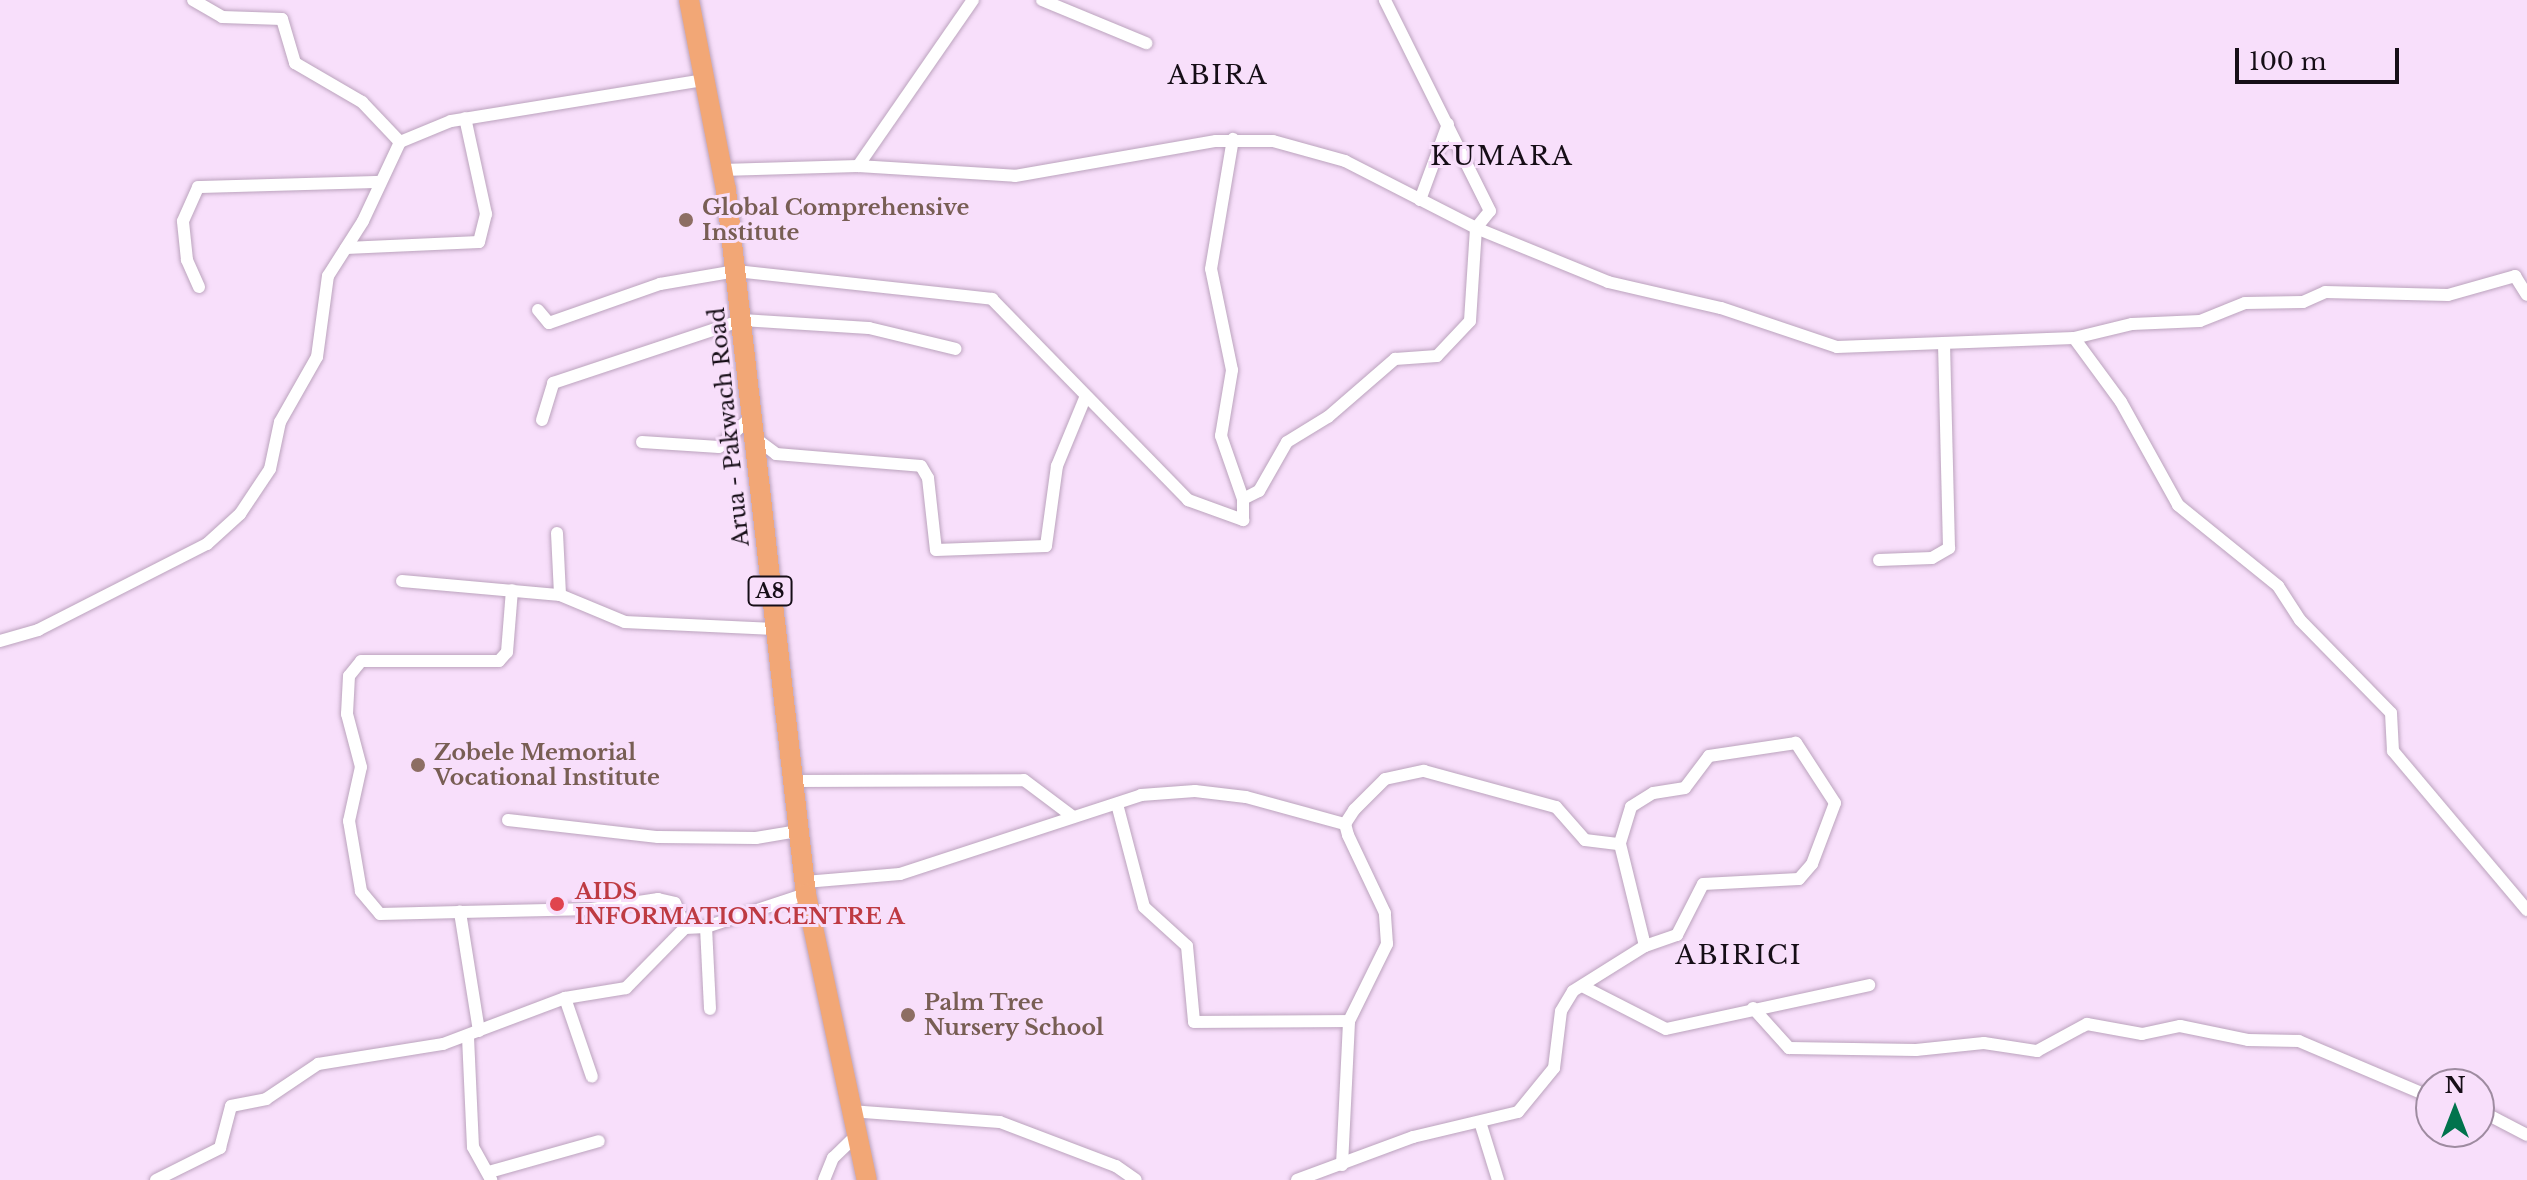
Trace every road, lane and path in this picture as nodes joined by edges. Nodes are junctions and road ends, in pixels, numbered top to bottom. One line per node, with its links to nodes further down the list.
1 (193, 0): 11 (street)
2 (689, 0): 7 (main road, Arua - Pakwach Road / A8)
3 (973, 0): 12 (street)
4 (1042, 0): 6 (street)
5 (1385, 0): 9 (street)
6 (1146, 43)
7 (705, 80): 8 (street); 13 (main road, Arua - Pakwach Road / A8)
8 (465, 118): 11 (street); 17 (street)
9 (1448, 124): 15 (street); 16 (street)
10 (1233, 139): 12 (street); 15 (street); 31 (street)
11 (400, 142): 14 (street)
12 (858, 166): 13 (street)
13 (722, 170): 18 (main road, Arua - Pakwach Road / A8)
14 (378, 182): 17 (street); 19 (street)
15 (1420, 200): 16 (street)
16 (1476, 228): 24 (street); 31 (street)
17 (346, 248): 38 (street)
18 (736, 271): 21 (street); 22 (main road, Arua - Pakwach Road / A8); 26 (street)
19 (199, 287)
20 (2527, 295): 23 (street)
21 (538, 310)
22 (742, 320): 25 (street); 27 (main road, Arua - Pakwach Road / A8); 28 (street)
23 (2074, 338): 24 (street); 47 (street)
24 (1944, 346): 33 (street)
25 (956, 349)
26 (1085, 398): 29 (street); 31 (street)
27 (751, 417): 29 (main road, Arua - Pakwach Road / A8); 30 (street)
28 (542, 420)
29 (754, 438): 37 (main road, Arua - Pakwach Road / A8)
30 (642, 442)
31 (1243, 499)
32 (557, 533): 36 (street)
33 (1879, 560)
34 (402, 581): 35 (street)
35 (512, 590): 36 (street); 48 (street)
36 (560, 595): 37 (street)
37 (774, 629): 39 (main road, Arua - Pakwach Road / A8)
38 (0, 641)
39 (792, 781): 41 (street); 44 (main road, Arua - Pakwach Road / A8)
40 (1117, 804): 41 (street); 43 (street); 57 (street)
41 (1072, 816): 46 (street)
42 (508, 820): 44 (street)
43 (1345, 824): 45 (street); 57 (street)
44 (798, 831): 46 (main road, Arua - Pakwach Road / A8)
45 (1620, 844): 51 (street); 51 (street)
46 (806, 888): 49 (street); 61 (main road, Arua - Pakwach Road / A8)
47 (2527, 910)
48 (460, 912): 50 (street); 58 (street)
49 (706, 927): 50 (street); 56 (street)
50 (685, 928): 54 (street)
51 (1645, 946): 53 (street)
52 (1869, 985): 55 (street)
53 (1582, 986): 55 (street); 63 (street)
54 (565, 998): 58 (street); 59 (street)
55 (1753, 1008): 60 (street)
56 (710, 1009)
57 (1349, 1021): 67 (street)
58 (473, 1034): 68 (street); 69 (street)
59 (592, 1077)
60 (2415, 1090)
61 (850, 1111): 65 (main road, Arua - Pakwach Road / A8); 72 (street)
62 (2495, 1118): 64 (street)
63 (1481, 1125): 67 (street); 74 (street)
64 (2527, 1135)
65 (855, 1137): 70 (street); 71 (main road, Arua - Pakwach Road / A8)
66 (599, 1141): 68 (street)
67 (1342, 1165): 73 (street)
68 (490, 1176)
69 (156, 1180)
70 (824, 1180)
71 (867, 1180)
72 (1136, 1180)
73 (1297, 1180)
74 (1498, 1180)

